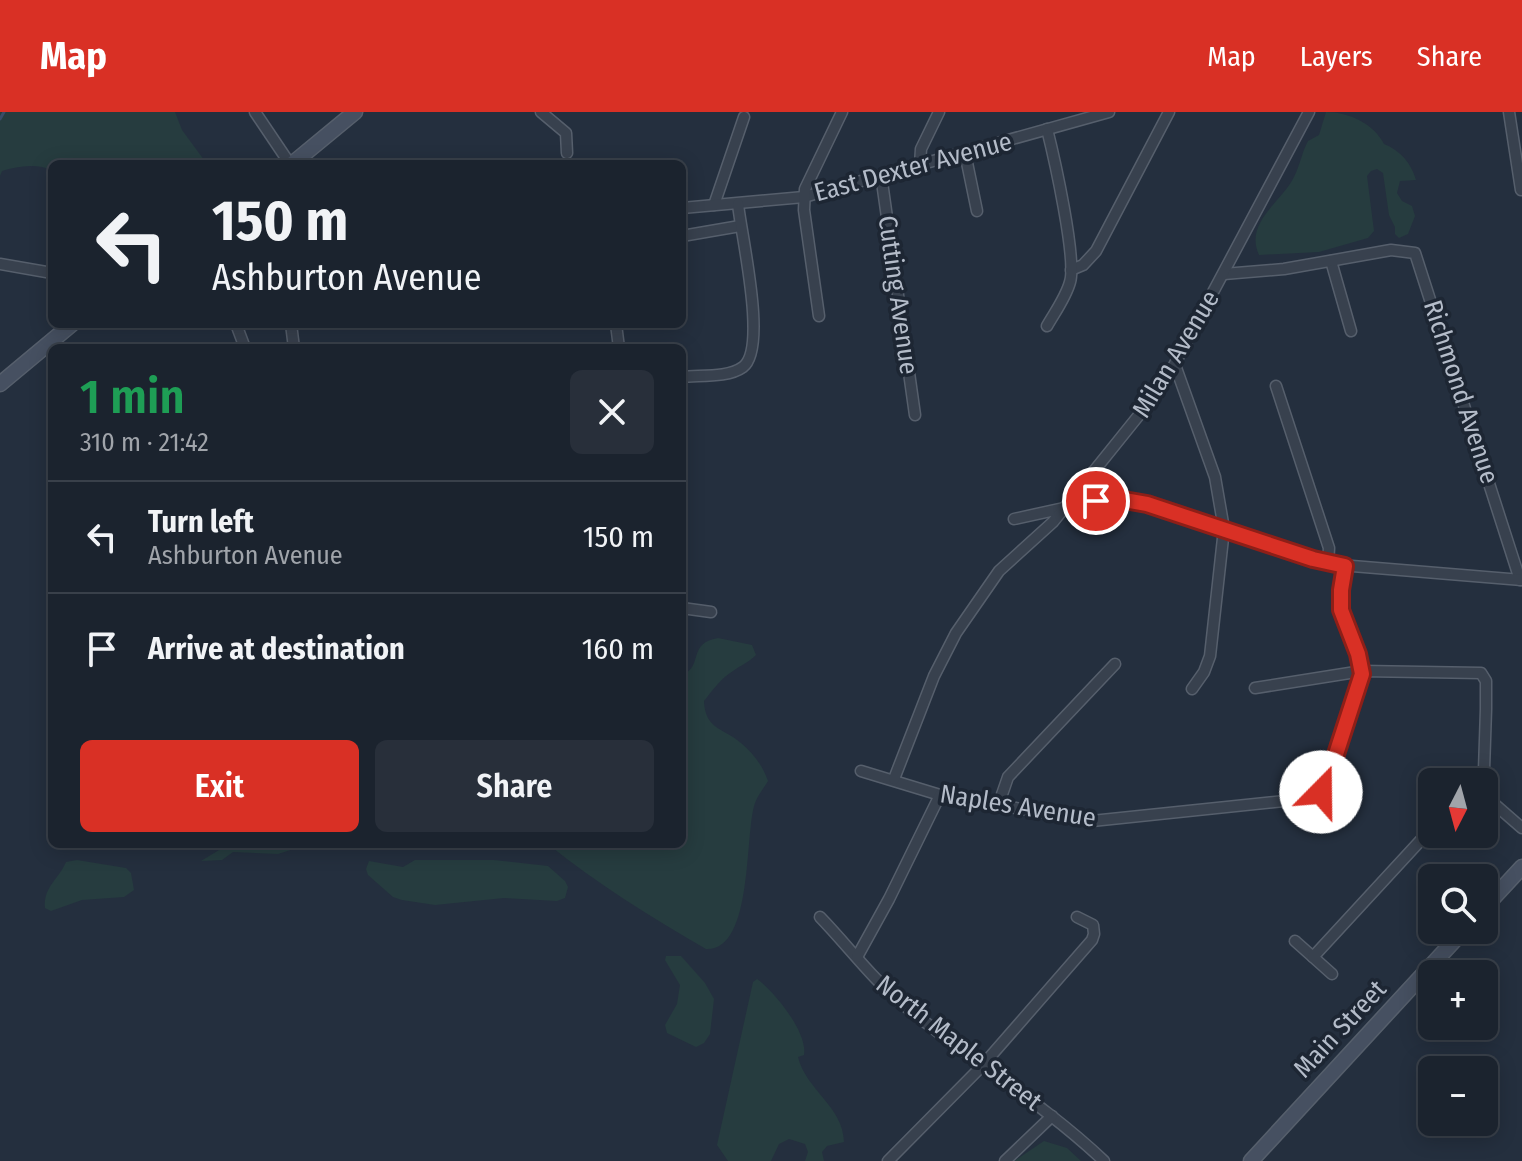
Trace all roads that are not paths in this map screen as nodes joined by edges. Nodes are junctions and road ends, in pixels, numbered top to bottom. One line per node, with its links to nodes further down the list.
1 (255, 112): 16 (street)
2 (355, 112): 17 (main road)
3 (541, 112): 14 (street)
4 (842, 112): 21 (street)
5 (939, 112): 18 (street)
6 (1109, 112): 12 (street, East Dexter Avenue)
7 (1169, 112): 30 (street)
8 (1309, 112): 32 (street, Milan Avenue)
9 (1509, 112): 20 (street)
10 (1060, 113): 12 (street)
11 (744, 117): 23 (street)
12 (1063, 125): 13 (street, East Dexter Avenue)
13 (1047, 129): 15 (street, East Dexter Avenue); 30 (street)
14 (567, 153)
15 (965, 153): 18 (street, East Dexter Avenue); 25 (street)
16 (288, 160)
17 (296, 160)
18 (920, 165): 19 (street, East Dexter Avenue)
19 (881, 175): 21 (street, East Dexter Avenue); 43 (street, Cutting Avenue)
20 (1521, 190)
21 (804, 197): 22 (street, East Dexter Avenue); 33 (street)
22 (738, 204): 23 (street, East Dexter Avenue); 26 (street)
23 (714, 205): 24 (street, East Dexter Avenue)
24 (686, 208)
25 (977, 211)
26 (740, 226): 27 (street); 40 (street)
27 (686, 235)
28 (1331, 261): 32 (street); 36 (street); 49 (street, Richmond Avenue)
29 (0, 264): 31 (street)
30 (1071, 270): 34 (street)
31 (48, 272)
32 (1224, 274): 39 (street, Milan Avenue)
33 (819, 316)
34 (1047, 326)
35 (67, 328): 37 (main road)
36 (1351, 331)
37 (48, 344)
38 (48, 344): 41 (main road)
39 (1175, 365): 44 (street, Milan Avenue); 46 (street)
40 (686, 377)
41 (0, 384)
42 (1276, 386): 47 (street)
43 (915, 415)
44 (1065, 507): 45 (street); 46 (street); 58 (street, Milan Avenue)
45 (1014, 519)
46 (1224, 529): 47 (street); 55 (street)
47 (1328, 564): 48 (street)
48 (1345, 566): 49 (street); 53 (street)
49 (1521, 580)
50 (686, 609): 51 (street)
51 (711, 612)
52 (1115, 664): 60 (street)
53 (1362, 671): 54 (street); 56 (street); 60 (street, Naples Avenue)
54 (1255, 688)
55 (1192, 689)
56 (1484, 768)
57 (861, 771): 58 (street, Naples Avenue)
58 (894, 779): 59 (street, Naples Avenue)
59 (940, 795): 60 (street, Naples Avenue); 70 (street)
60 (998, 806)
61 (1498, 807): 62 (street)
62 (1522, 828)
63 (1418, 843): 71 (street)
64 (1522, 867): 65 (main road)
65 (1498, 893)
66 (820, 917): 70 (street, North Maple Street)
67 (1077, 917): 73 (street)
68 (1295, 941): 71 (street)
69 (1451, 944): 78 (main road, Main Street)
70 (857, 957): 73 (street, North Maple Street)
71 (1313, 957): 72 (street)
72 (1332, 974)
73 (982, 1066): 74 (street, North Maple Street); 75 (street)
74 (1052, 1116): 76 (street); 77 (street, North Maple Street)
75 (888, 1161)
76 (1005, 1161)
77 (1104, 1161)
78 (1251, 1161)

